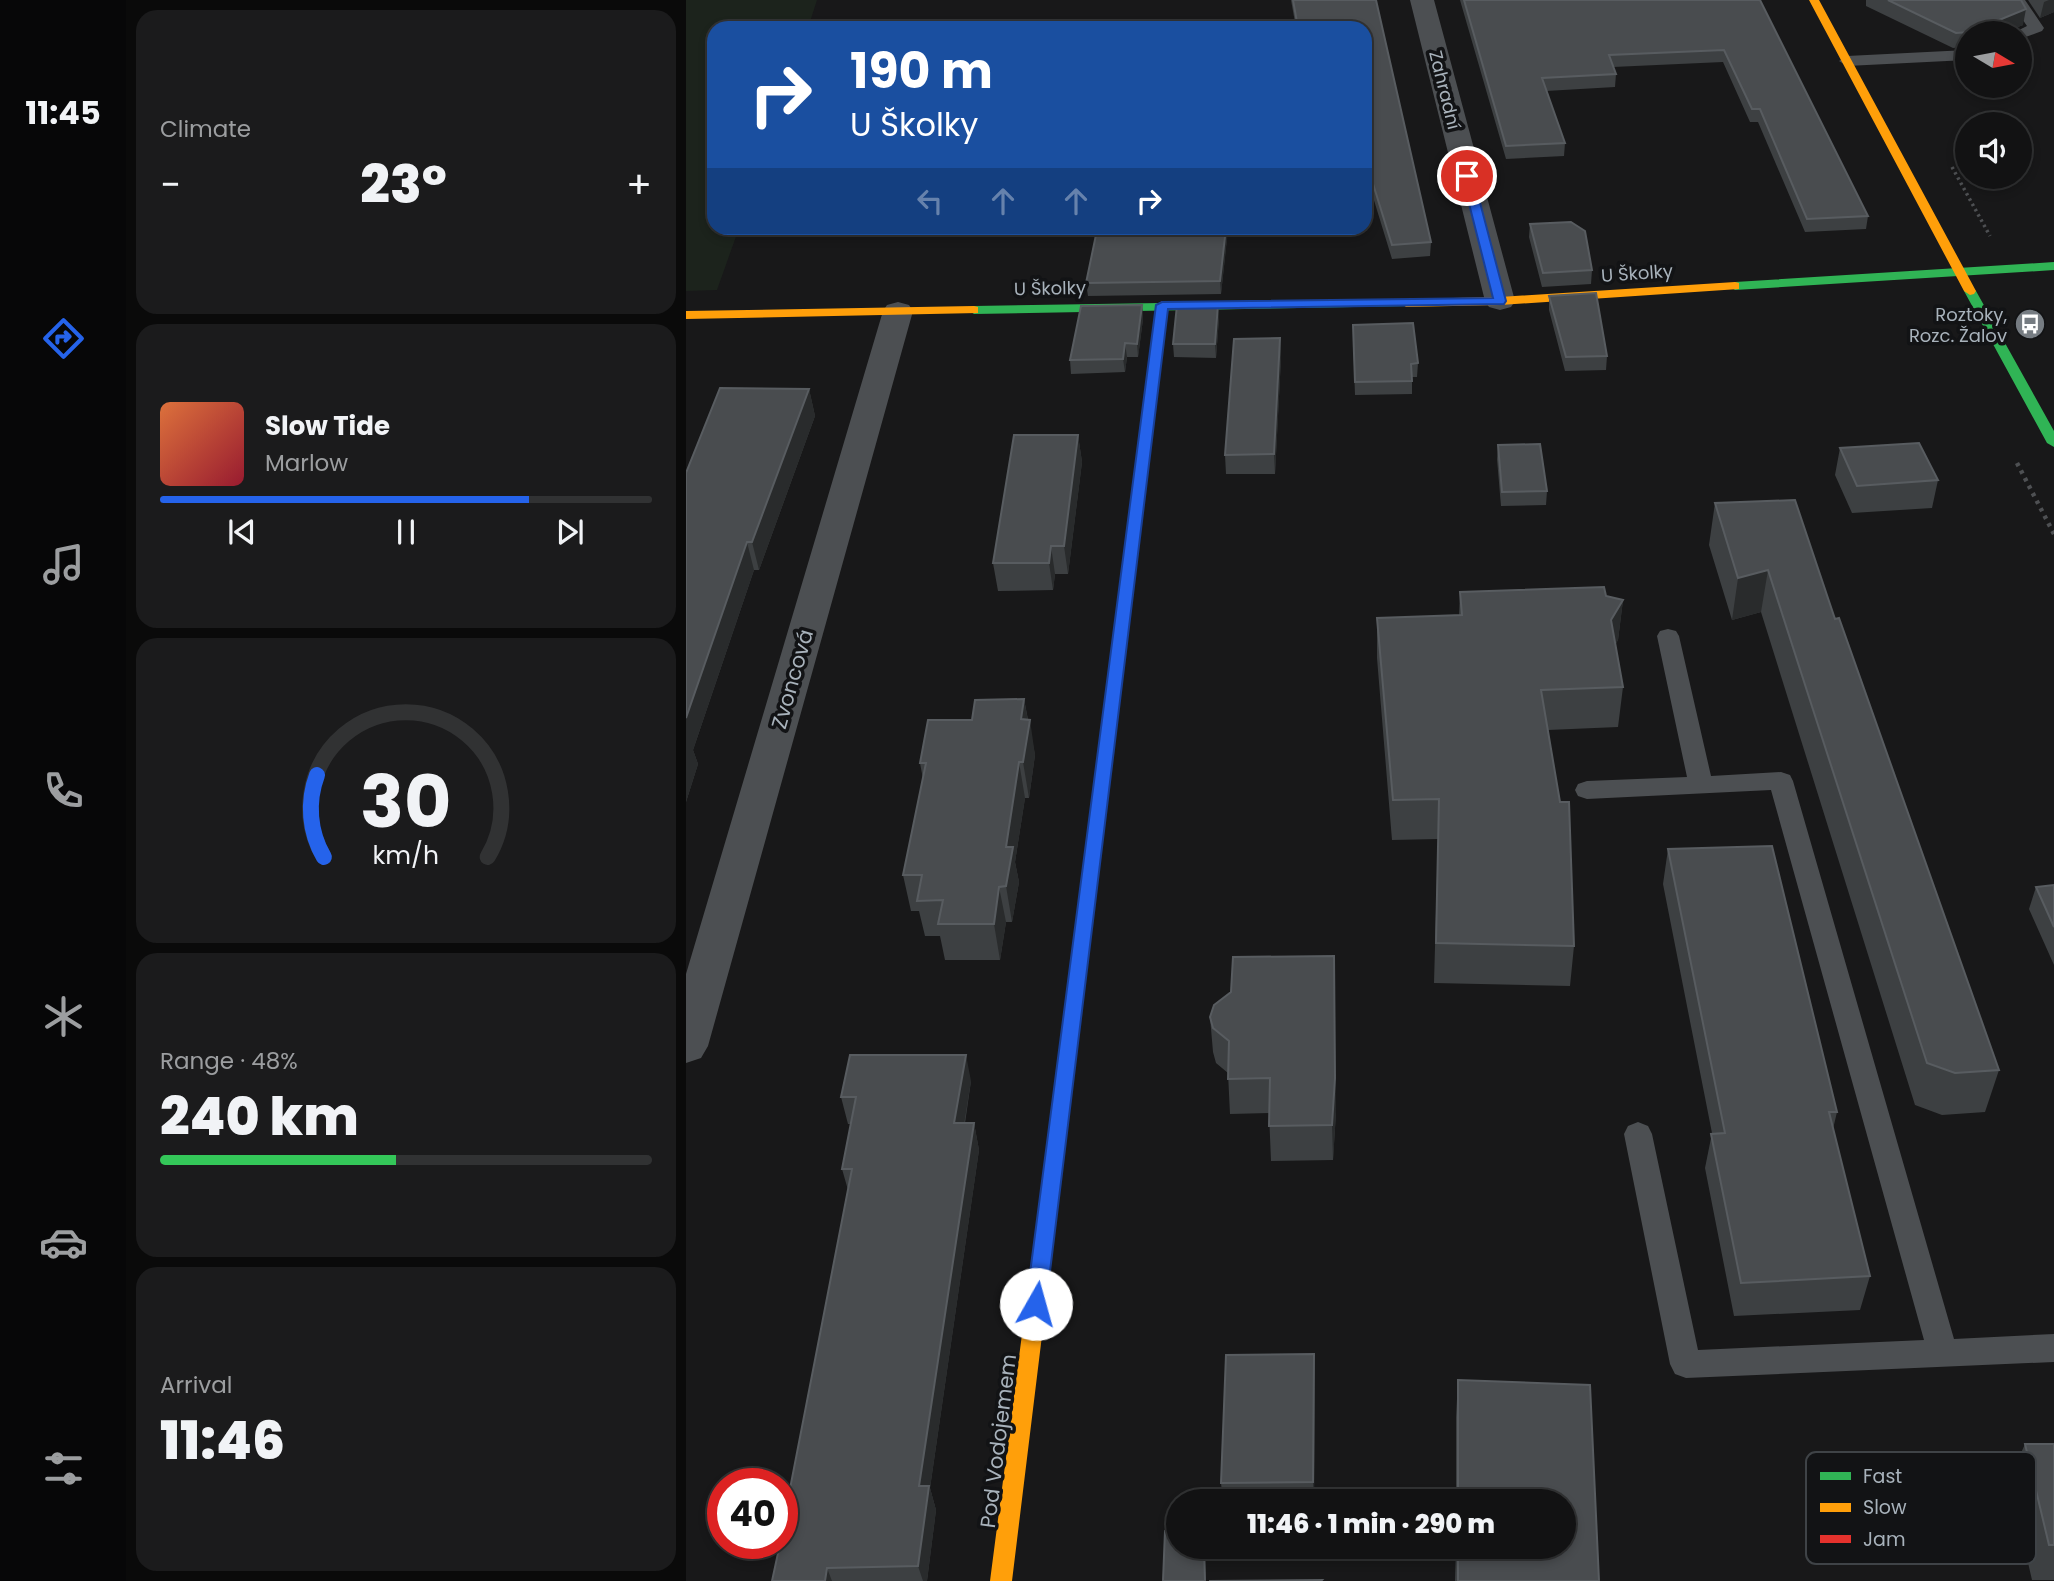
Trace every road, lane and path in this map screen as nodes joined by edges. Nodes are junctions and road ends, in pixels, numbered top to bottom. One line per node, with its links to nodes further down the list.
1 (1422, 0): 11 (street, Zahradní)
2 (1814, 0): 6 (street)
3 (2017, 0): 4 (lane)
4 (2031, 21)
5 (1955, 56): 6 (lane)
6 (1847, 61): 10 (street)
7 (1946, 156): 8 (path)
8 (1992, 241)
9 (2054, 266): 10 (street, U Školky)
10 (1959, 272): 11 (street, U Školky); 15 (street)
11 (1500, 301): 12 (street, U Školky)
12 (1162, 305): 13 (street, U Školky); 23 (street, Pod Vodojemem)
13 (898, 311): 14 (street, U Školky); 19 (street, Zvoncová)
14 (686, 316)
15 (2054, 443)
16 (1668, 636): 17 (lane)
17 (1701, 784): 18 (lane); 22 (lane)
18 (1587, 790)
19 (686, 1046)
20 (1638, 1134): 22 (lane)
21 (2054, 1348): 22 (lane)
22 (1943, 1353)
23 (1001, 1581)

